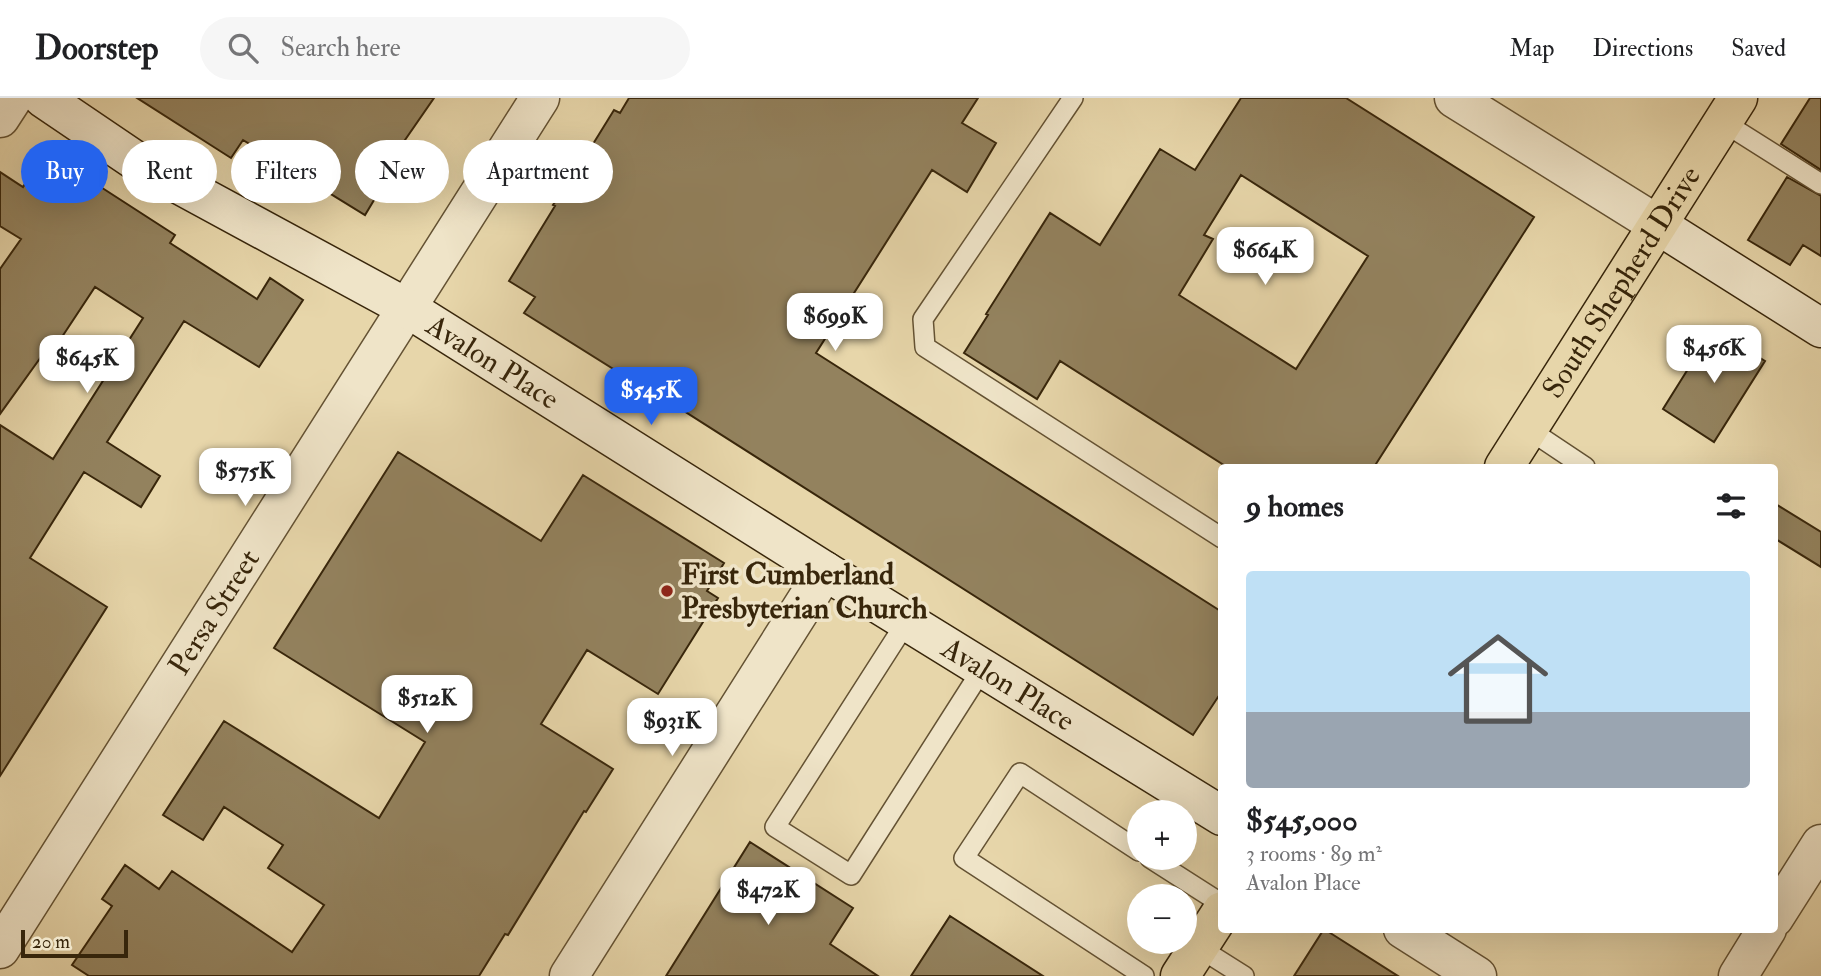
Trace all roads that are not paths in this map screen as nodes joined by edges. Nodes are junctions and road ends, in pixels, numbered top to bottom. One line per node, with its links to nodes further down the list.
1 (13, 98): 7 (street)
2 (43, 98): 10 (street, Avalon Place)
3 (540, 98): 10 (street, Persa Street)
4 (1073, 98): 15 (lane)
5 (1454, 98): 9 (street)
6 (1731, 110): 8 (lane); 9 (main road, South Shepherd Drive)
7 (0, 118)
8 (1821, 184)
9 (1658, 225): 11 (street); 12 (main road, South Shepherd Drive)
10 (407, 308): 16 (street, Avalon Place); 28 (street, Persa Street)
11 (1821, 328)
12 (1528, 429): 13 (main road, South Shepherd Drive); 14 (lane)
13 (1506, 464)
14 (1580, 464)
15 (1218, 535)
16 (825, 571): 17 (street, Avalon Place); 30 (street)
17 (907, 621): 18 (street, Avalon Place); 18 (lane)
18 (983, 668): 19 (street, Avalon Place)
19 (1218, 814)
20 (1127, 842): 31 (lane)
21 (1821, 844): 24 (street)
22 (1169, 870): 23 (lane)
23 (1218, 901)
24 (1778, 912)
25 (1218, 917): 29 (main road)
26 (1409, 933): 33 (street)
27 (1765, 933): 34 (street)
28 (0, 949)
29 (1189, 961): 32 (lane)
30 (569, 976)
31 (1144, 976)
32 (1244, 976)
33 (1477, 976)
34 (1738, 976)

